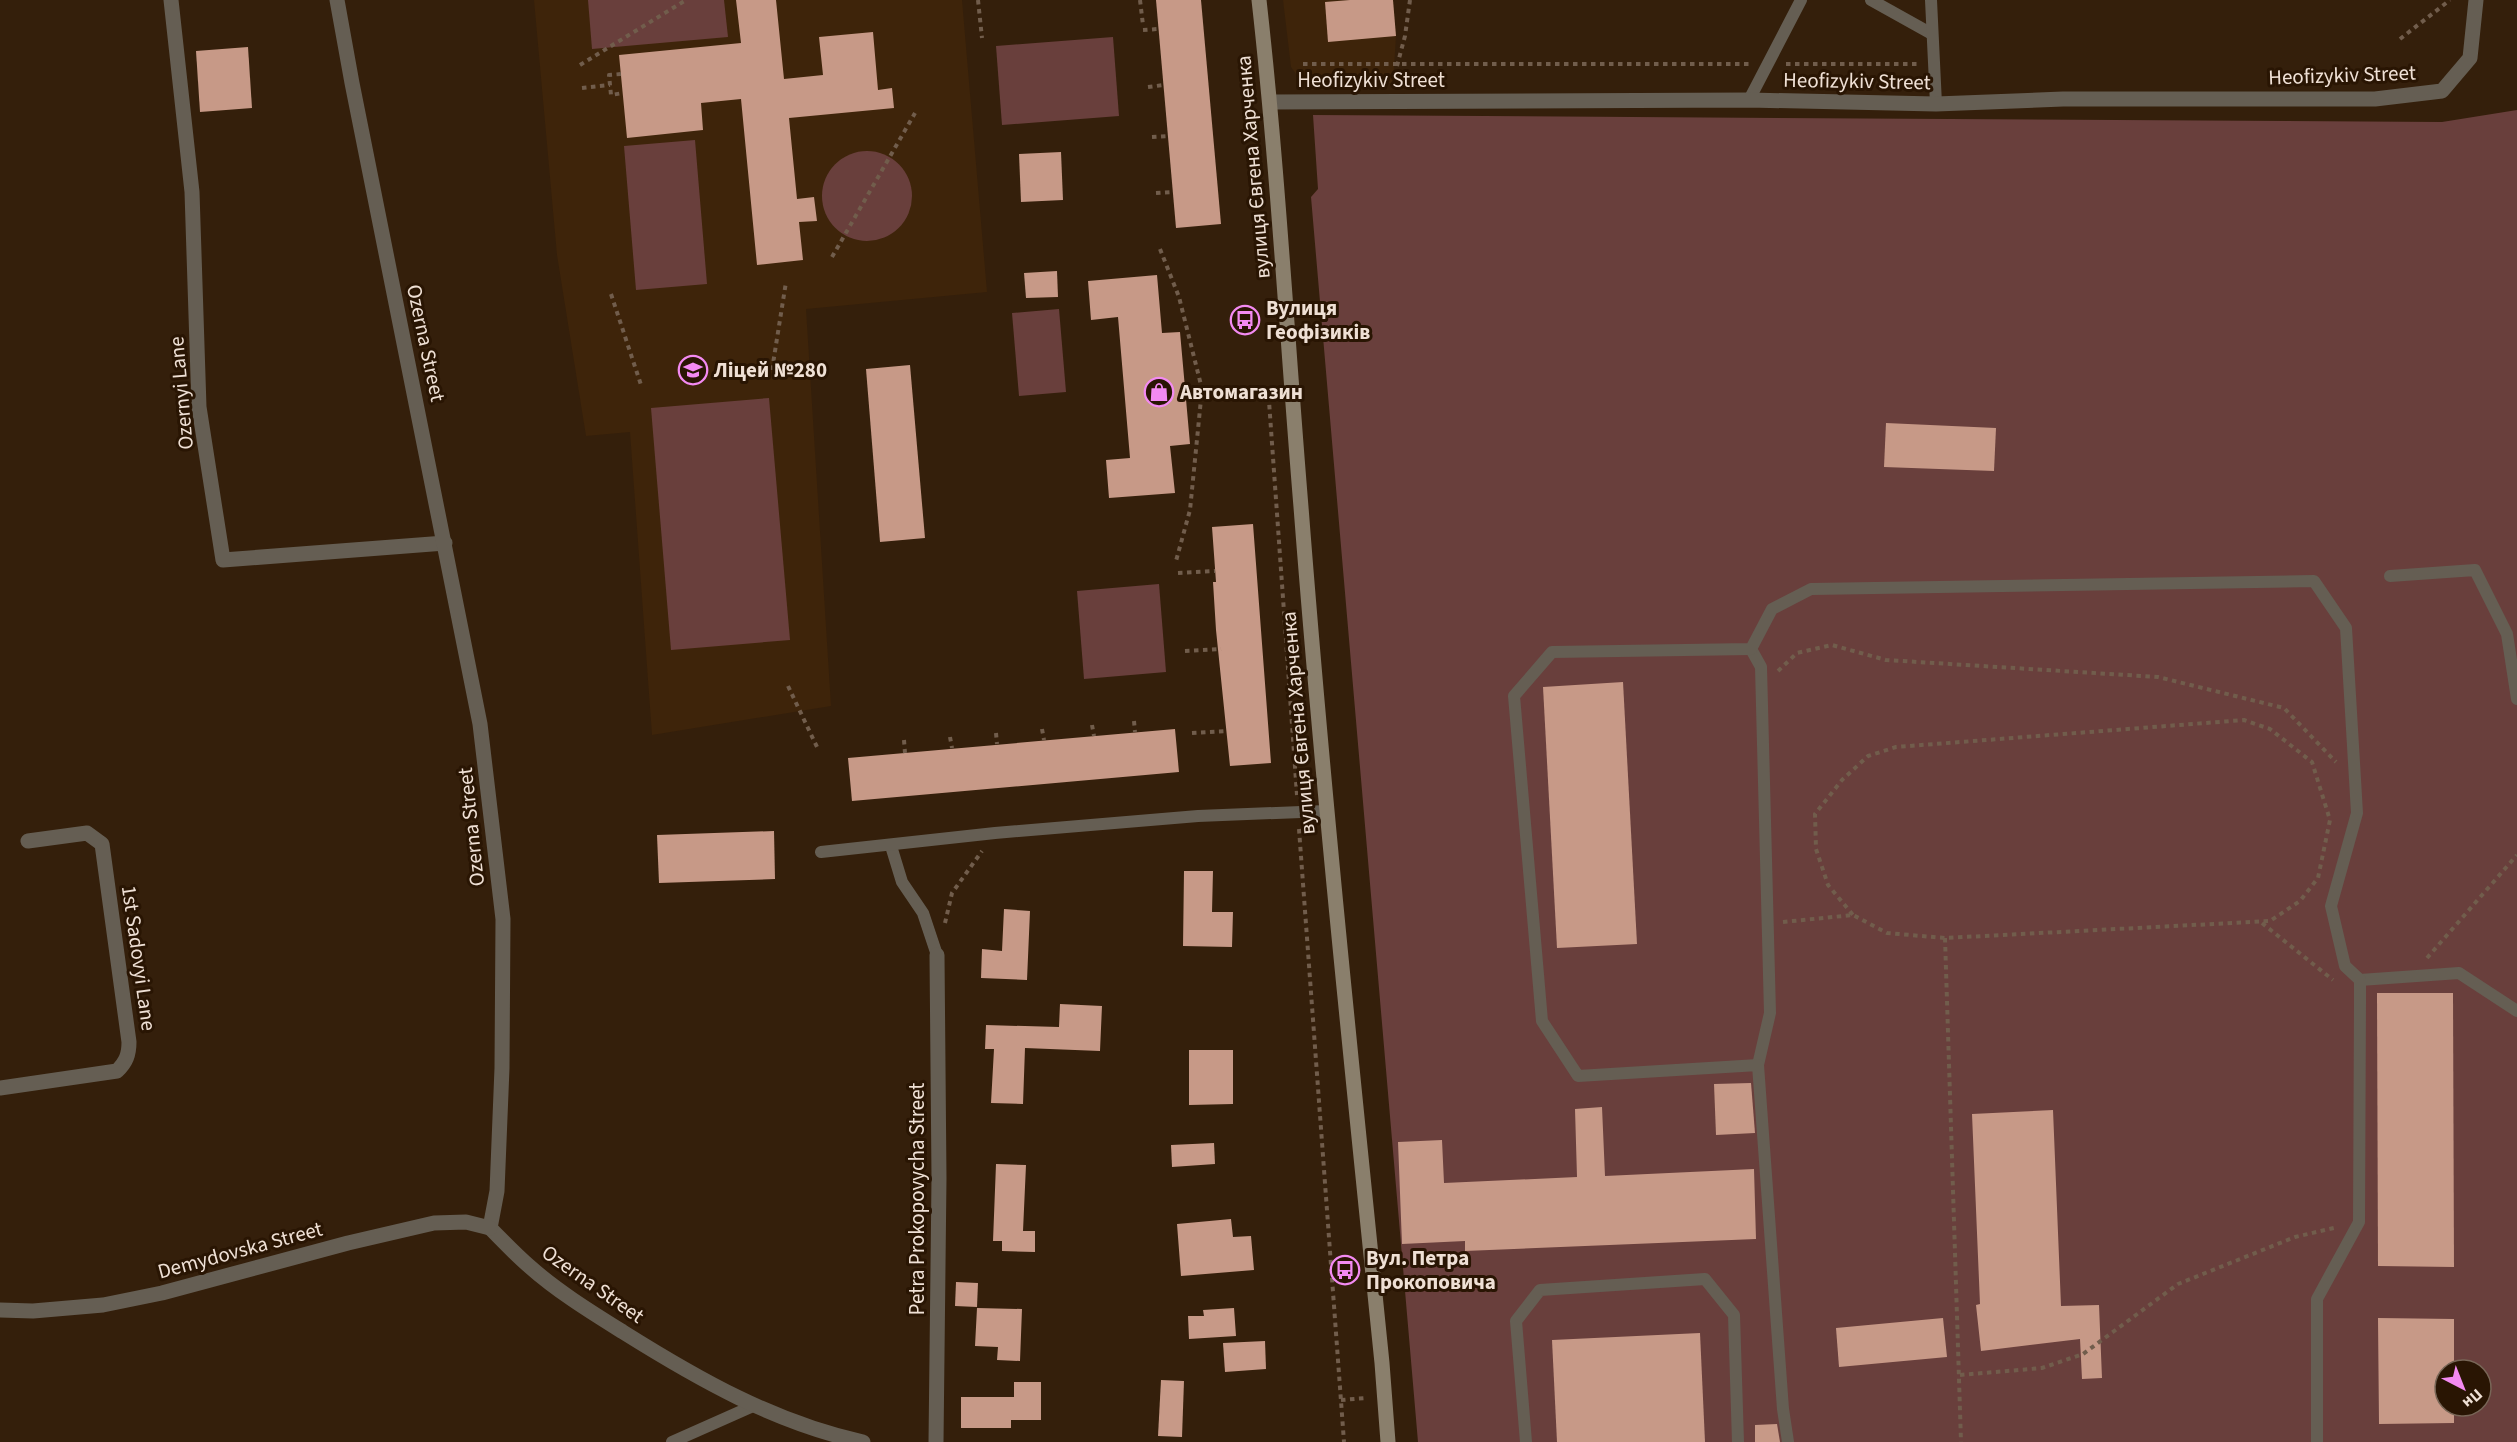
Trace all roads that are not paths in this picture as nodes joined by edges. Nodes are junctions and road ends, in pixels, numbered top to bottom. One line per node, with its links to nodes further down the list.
1 (171, 0): 12 (street, Ozernyi Lane)
2 (337, 0): 12 (street, Ozerna Street)
3 (1259, 0): 10 (main road, вулиця Євгена Харченка)
4 (1801, 0): 9 (lane)
5 (1871, 0): 8 (lane)
6 (1931, 0): 8 (lane)
7 (2476, 0): 11 (street, Heofizykiv Street)
8 (1932, 33): 11 (lane)
9 (1749, 100): 10 (street, Heofizykiv Street); 11 (street, Heofizykiv Street)
10 (1271, 102): 16 (main road, вулиця Євгена Харченка)
11 (1936, 104)
12 (445, 543): 25 (street, Ozerna Street)
13 (2390, 576): 15 (lane)
14 (1751, 649): 21 (lane); 23 (lane); 23 (lane)
15 (2517, 699)
16 (1326, 811): 18 (lane); 31 (main road, вулиця Євгена Харченка)
17 (28, 840): 24 (street, 1st Sadovyi Lane)
18 (891, 846): 19 (lane); 20 (lane)
19 (821, 852)
20 (937, 955): 30 (street, Petra Prokopovycha Street)
21 (2360, 980): 22 (lane); 35 (lane)
22 (2517, 1011)
23 (1758, 1065): 34 (lane)
24 (0, 1088)
25 (490, 1228): 26 (street, Demydovska Street); 27 (street, Ozerna Street)
26 (0, 1310)
27 (753, 1406): 28 (lane); 29 (street, Ozerna Street)
28 (672, 1442)
29 (863, 1442)
30 (936, 1442)
31 (1388, 1442)
32 (1526, 1442): 33 (lane)
33 (1738, 1442)
34 (1788, 1442)
35 (2317, 1442)

